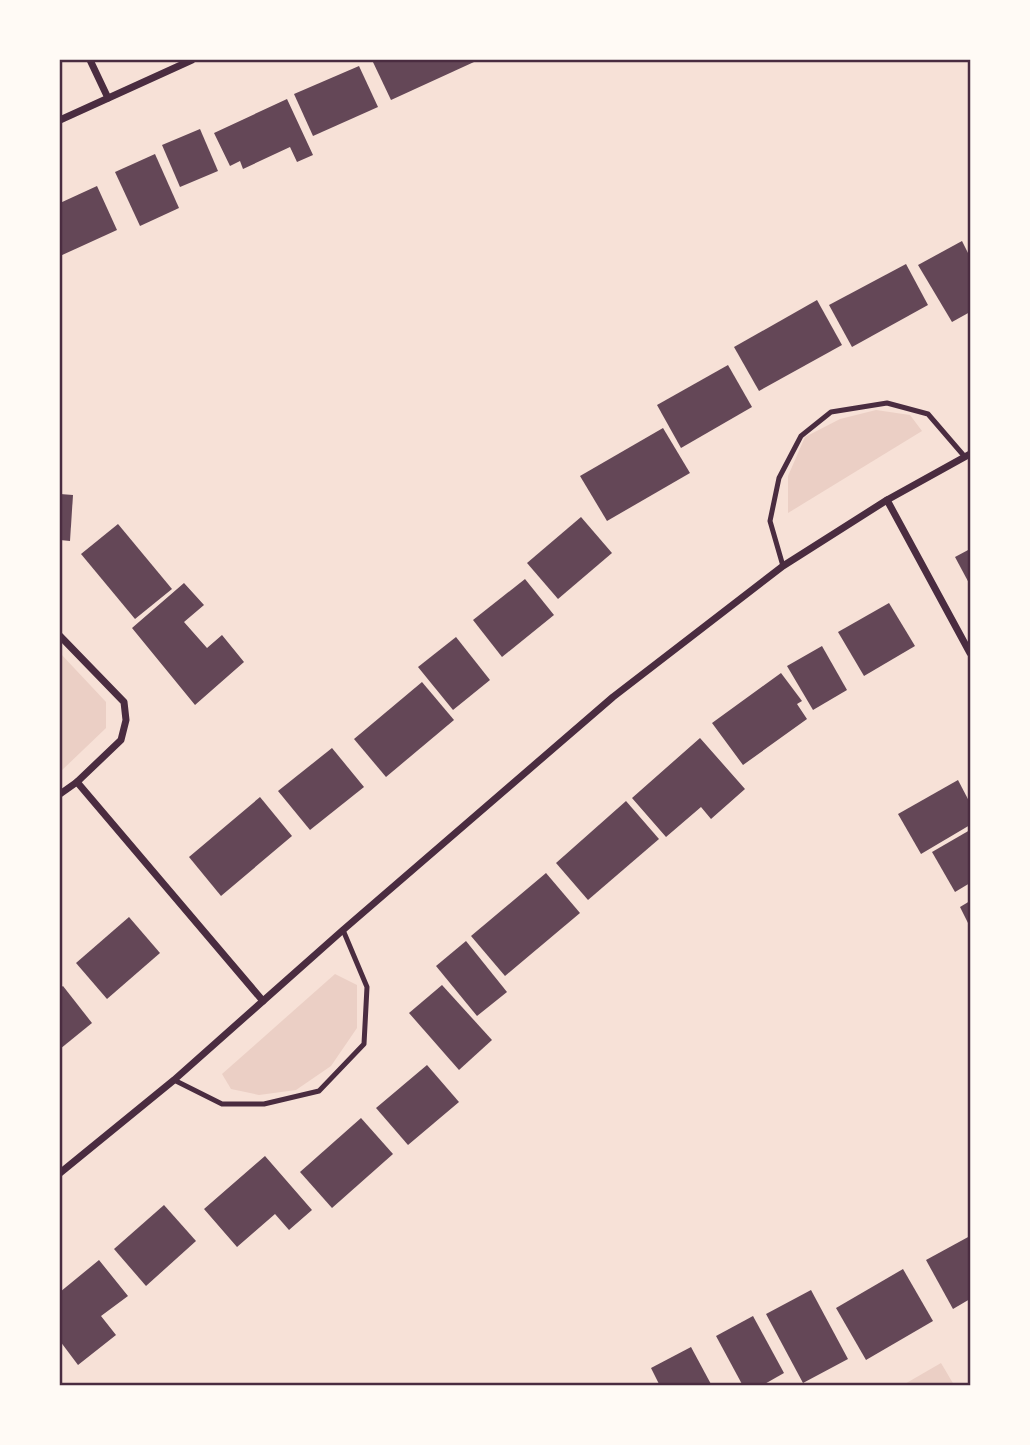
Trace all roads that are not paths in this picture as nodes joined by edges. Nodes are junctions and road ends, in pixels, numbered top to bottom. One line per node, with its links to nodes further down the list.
1 (90, 60): 3 (street)
2 (192, 60): 3 (street)
3 (108, 98): 4 (street)
4 (60, 120)
5 (968, 455): 6 (street); 7 (lane)
6 (887, 500): 7 (street); 9 (street)
7 (783, 566): 12 (street)
8 (60, 636): 10 (street)
9 (971, 653)
10 (78, 782): 11 (street); 13 (street)
11 (60, 794)
12 (344, 930): 13 (street); 14 (lane)
13 (263, 1001): 14 (street)
14 (174, 1080): 15 (street)
15 (60, 1173)

